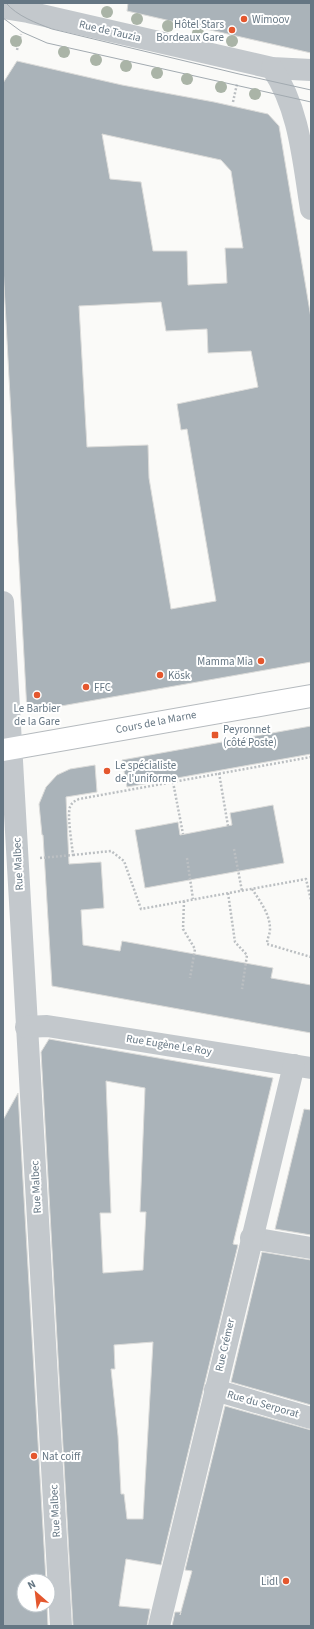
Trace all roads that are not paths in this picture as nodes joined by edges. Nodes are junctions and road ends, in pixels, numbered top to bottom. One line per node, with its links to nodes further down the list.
1 (3, 8): 2 (street, Rue de Tauzia)
2 (272, 68): 3 (street, Rue de Tauzia); 4 (street)
3 (311, 70)
4 (311, 209)
5 (3, 602): 7 (street, Rue Malbec)
6 (311, 696): 7 (main road, Cours de la Marne)
7 (7, 749): 8 (street, Rue Malbec)
8 (26, 1027): 9 (street, Rue Eugène Le Roy); 14 (street, Rue Malbec)
9 (302, 1067): 10 (street, Rue Crémer)
10 (251, 1238): 11 (street); 12 (street, Rue Crémer)
11 (311, 1248)
12 (215, 1390): 13 (street, Rue du Serporat); 15 (street, Rue Crémer)
13 (311, 1418)
14 (61, 1626)
15 (159, 1626)

